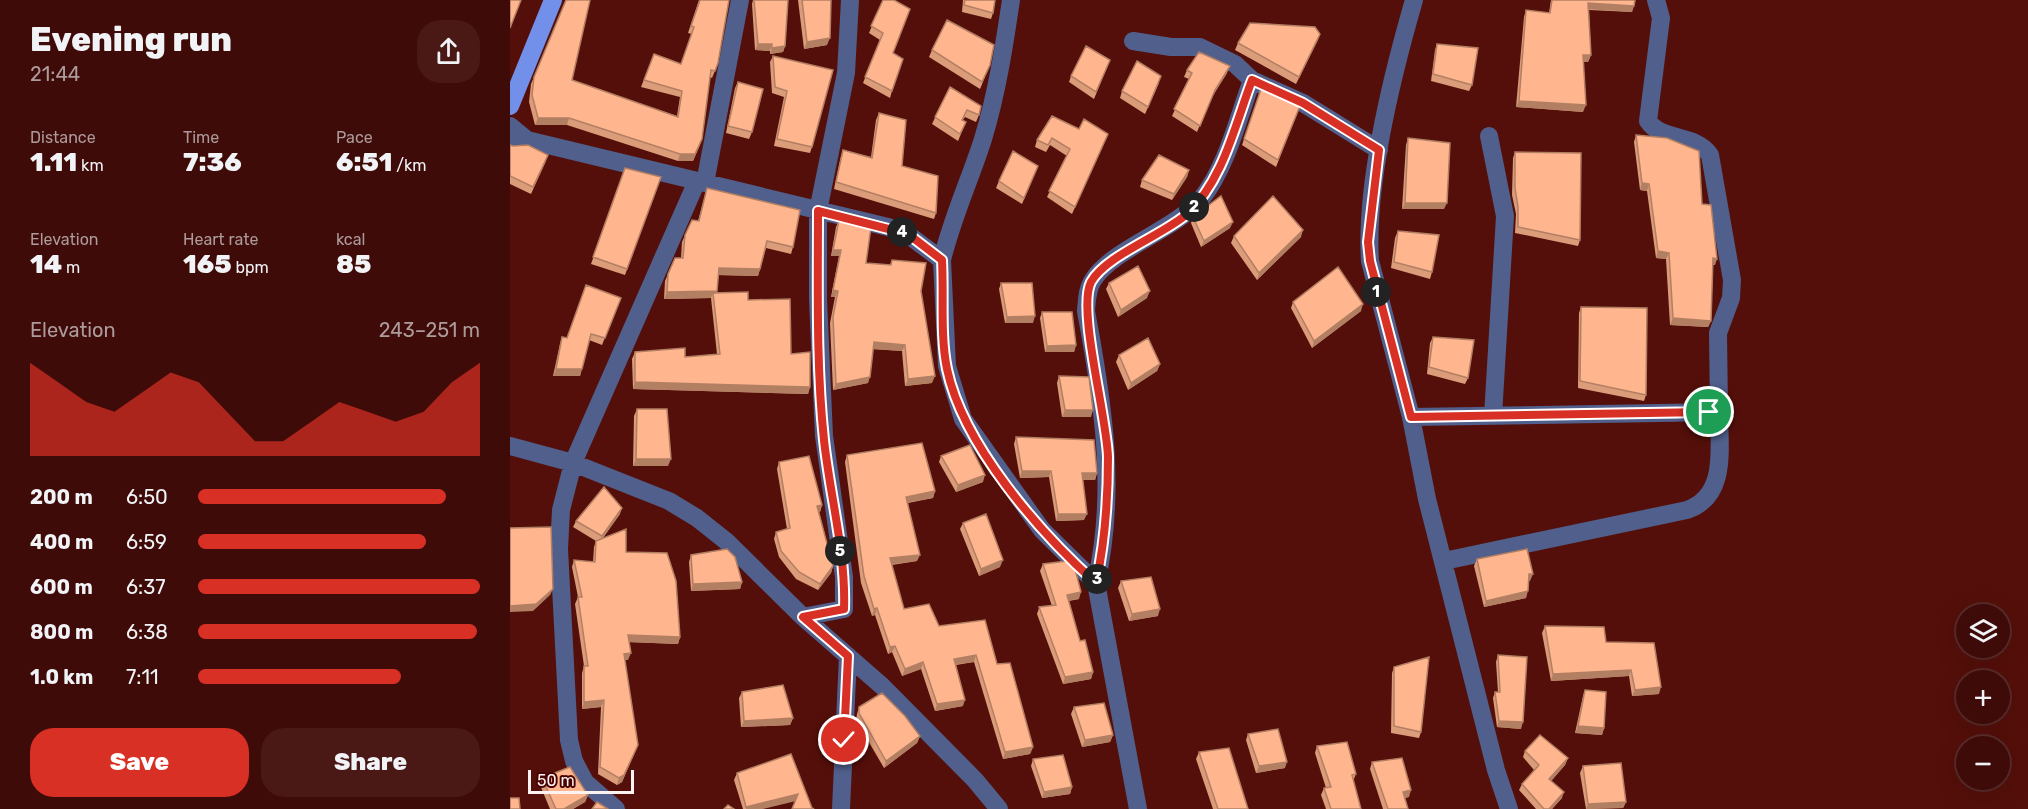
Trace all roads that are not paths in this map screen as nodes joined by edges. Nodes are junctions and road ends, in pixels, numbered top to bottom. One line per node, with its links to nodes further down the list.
1 (542, 0): 9 (main road)
2 (553, 0): 11 (main road)
3 (740, 0): 16 (street)
4 (850, 0): 17 (street)
5 (1011, 0): 18 (street)
6 (1414, 0): 15 (street)
7 (1656, 0): 19 (street)
8 (1133, 41): 10 (street)
9 (510, 78)
10 (1252, 80): 15 (street); 25 (street)
11 (510, 106)
12 (510, 126): 14 (street)
13 (1489, 136): 20 (street)
14 (518, 141): 16 (street)
15 (1379, 150): 21 (street)
16 (701, 182): 17 (street); 23 (street)
17 (818, 211): 18 (street); 26 (street)
18 (942, 260): 25 (street)
19 (1719, 412): 20 (street); 24 (street)
20 (1493, 416): 21 (street)
21 (1411, 417): 24 (street)
22 (510, 446): 23 (street)
23 (573, 463): 26 (street); 28 (street)
24 (1444, 561): 32 (street)
25 (1096, 583): 31 (street)
26 (803, 617): 27 (street)
27 (848, 656): 29 (street); 30 (street)
28 (616, 809)
29 (841, 809)
30 (999, 809)
31 (1138, 809)
32 (1509, 809)

